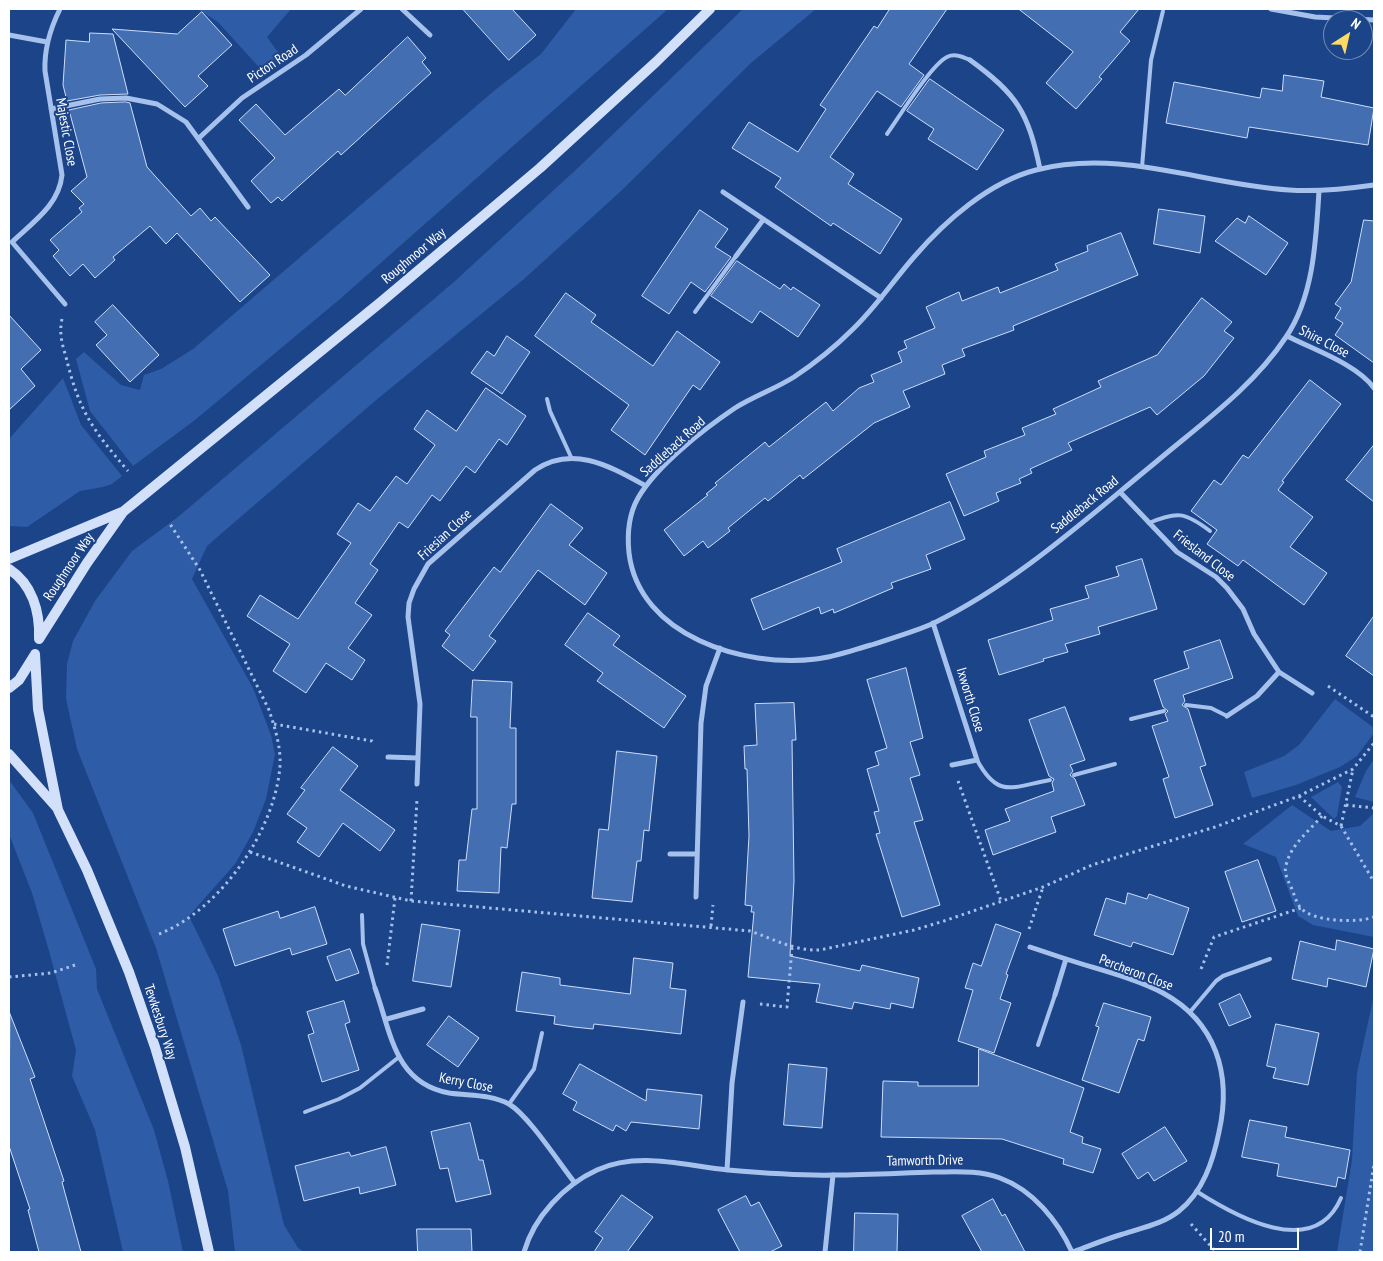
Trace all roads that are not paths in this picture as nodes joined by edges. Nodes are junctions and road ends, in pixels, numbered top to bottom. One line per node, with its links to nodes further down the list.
1 (60, 9): 10 (street, Majestic Close)
2 (361, 9): 14 (street, Picton Road)
3 (402, 9): 9 (street)
4 (710, 9): 33 (main road, Roughmoor Way)
5 (1272, 9): 7 (street)
6 (1163, 10): 15 (lane)
7 (1374, 20)
8 (9, 35): 10 (street)
9 (430, 35)
10 (47, 42): 12 (street, Majestic Close)
11 (970, 60): 13 (lane); 16 (street)
12 (51, 109): 14 (street); 22 (street, Majestic Close)
13 (887, 134)
14 (199, 138): 20 (street)
15 (1142, 167): 16 (street, Saddleback Road); 18 (street, Saddleback Road)
16 (1040, 169): 24 (street, Saddleback Road)
17 (1374, 185): 18 (street, Saddleback Road)
18 (1319, 191): 27 (street, Saddleback Road)
19 (723, 192): 21 (street)
20 (248, 207)
21 (763, 220): 23 (street); 24 (street)
22 (10, 240): 25 (street, Majestic Close)
23 (736, 256): 26 (lane)
24 (882, 298): 31 (street, Saddleback Road)
25 (65, 304)
26 (695, 312)
27 (1287, 336): 28 (street, Shire Close); 32 (street, Saddleback Road)
28 (1374, 388)
29 (547, 399): 30 (lane)
30 (571, 457): 31 (street, Friesian Close); 51 (street, Friesian Close)
31 (646, 486): 40 (street, Saddleback Road)
32 (1120, 492): 34 (street, Friesland Close); 38 (street, Saddleback Road)
33 (124, 511): 36 (main road, Roughmoor Way); 39 (main road, Roughmoor Way)
34 (1147, 523): 35 (lane); 42 (street, Friesland Close)
35 (1210, 531)
36 (9, 559)
37 (9, 569): 39 (main road)
38 (933, 623): 40 (street, Saddleback Road); 52 (street, Ixworth Close)
39 (39, 639): 41 (main road)
40 (720, 648): 60 (street)
41 (35, 654): 43 (main road); 58 (main road, Tewkesbury Way)
42 (1279, 672): 44 (street, Friesland Close); 47 (street)
43 (9, 688)
44 (1312, 693)
45 (1186, 705): 47 (lane)
46 (1164, 711): 48 (lane)
47 (1227, 716)
48 (1131, 720)
49 (9, 754): 58 (main road, Tewkesbury Way)
50 (388, 757): 51 (street)
51 (418, 758): 57 (street, Friesian Close)
52 (977, 760): 54 (street); 56 (lane)
53 (1115, 764): 55 (lane)
54 (952, 765)
55 (1074, 775)
56 (1050, 780)
57 (417, 784)
58 (58, 810): 82 (main road, Tewkesbury Way)
59 (670, 854): 60 (street)
60 (697, 854): 61 (street)
61 (696, 897)
62 (362, 915): 66 (lane)
63 (1030, 947): 64 (street, Percheron Close)
64 (1066, 959): 67 (street); 70 (street, Percheron Close)
65 (1270, 959): 70 (lane)
66 (376, 988): 71 (street, Kerry Close)
67 (1054, 995): 73 (lane)
68 (743, 1002): 77 (street)
69 (423, 1009): 71 (street)
70 (1190, 1012): 80 (street, Percheron Close)
71 (387, 1019): 74 (street, Kerry Close)
72 (542, 1033): 75 (lane)
73 (1038, 1045)
74 (399, 1057): 75 (street, Kerry Close); 76 (lane)
75 (509, 1104): 79 (street, Kerry Close)
76 (305, 1112)
77 (727, 1170): 78 (street, Tamworth Drive); 79 (street, Tamworth Drive)
78 (833, 1175): 84 (street); 85 (street, Tamworth Drive)
79 (575, 1183): 83 (street, Tamworth Drive)
80 (1196, 1190): 81 (lane); 85 (street, Percheron Close)
81 (1341, 1198)
82 (209, 1252)
83 (524, 1252)
84 (825, 1252)
85 (1072, 1252)

